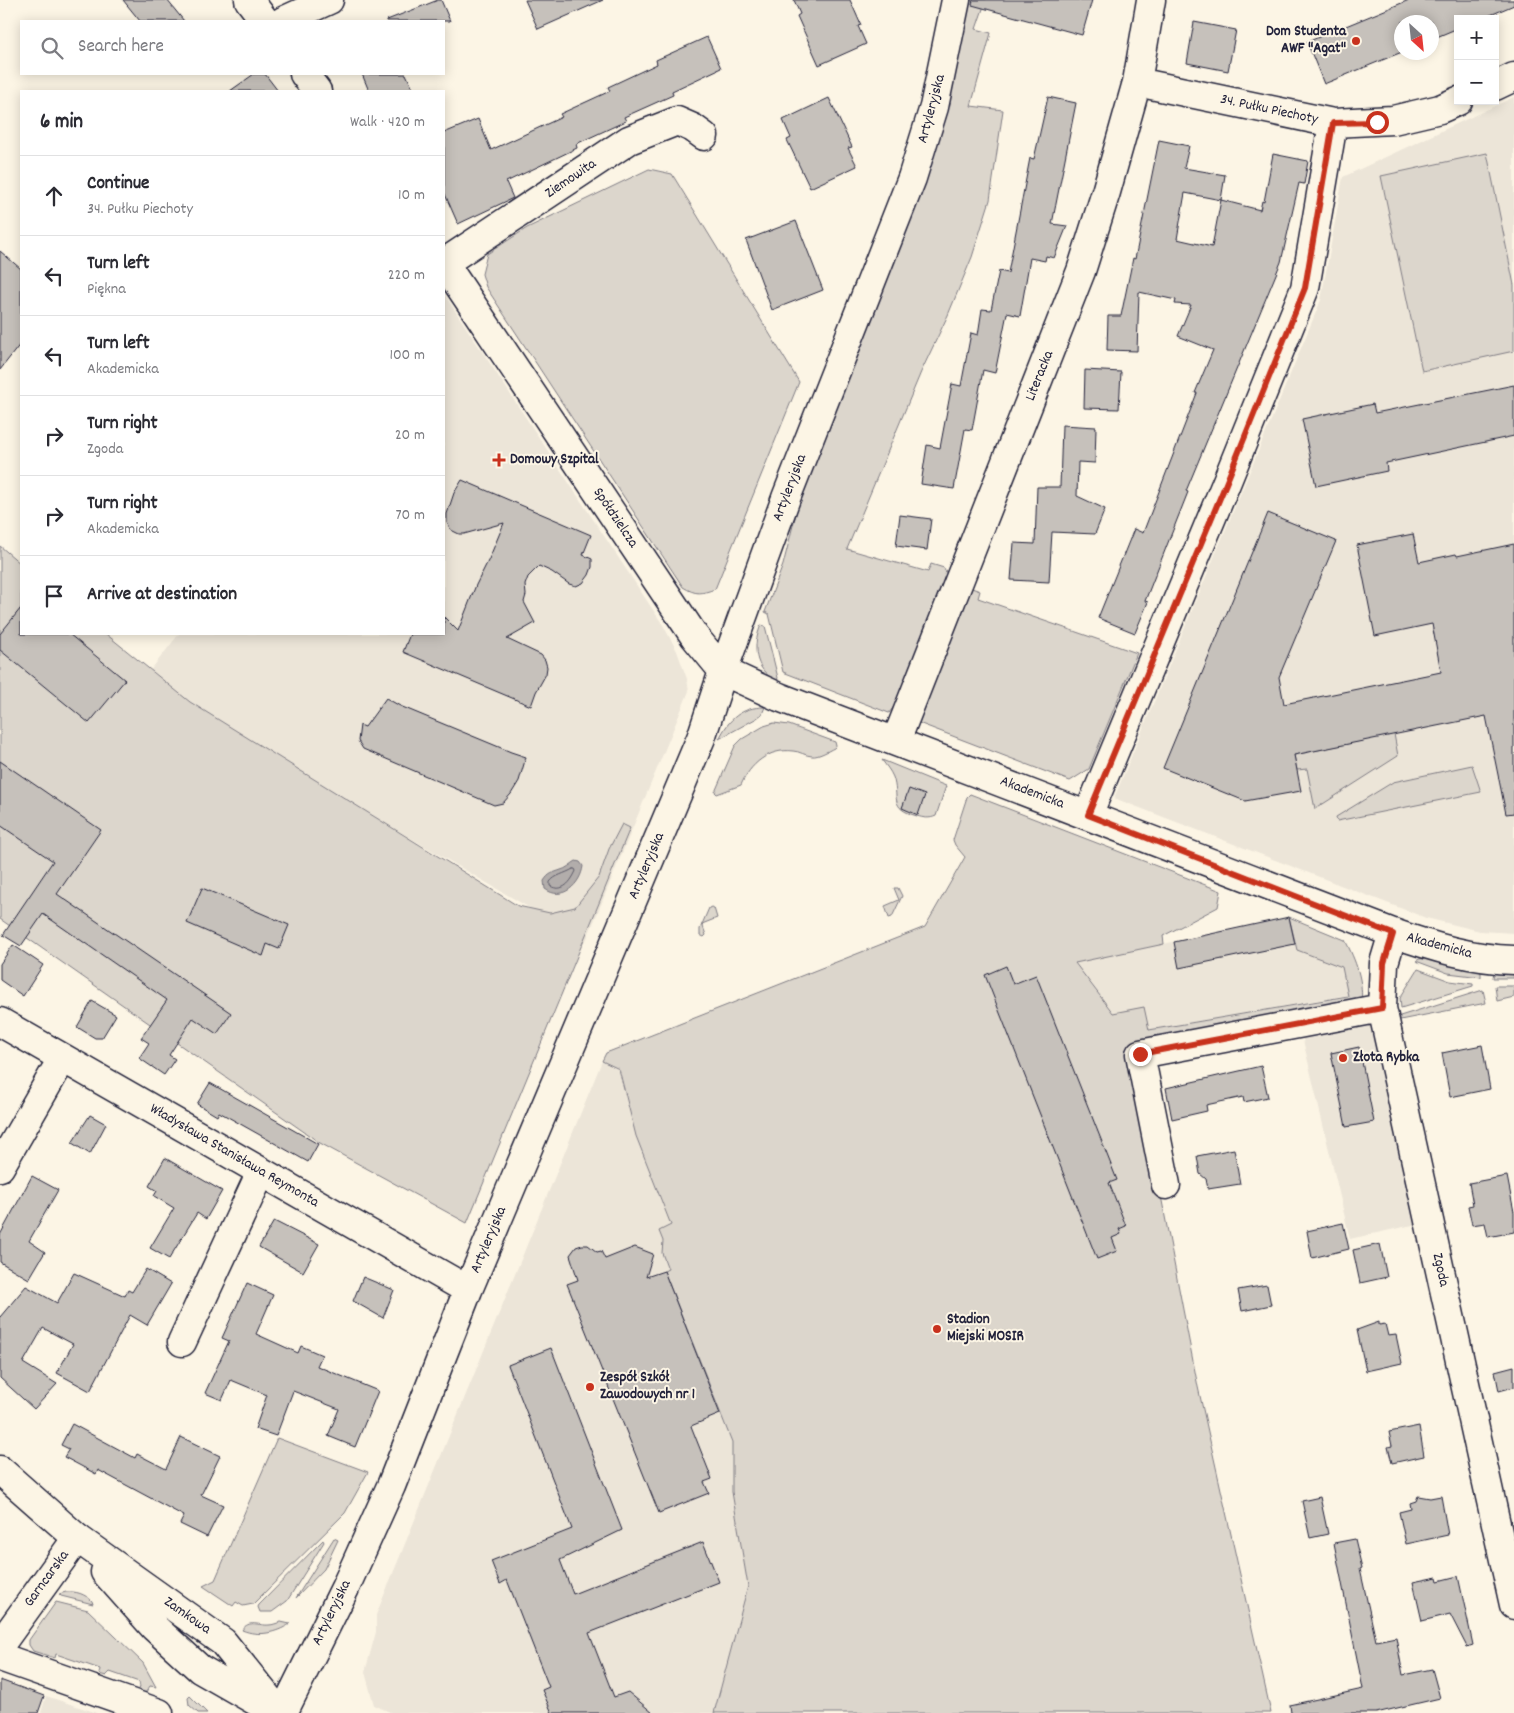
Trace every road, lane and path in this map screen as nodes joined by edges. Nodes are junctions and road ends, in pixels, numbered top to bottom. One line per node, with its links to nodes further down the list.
1 (249, 0): 5 (street)
2 (330, 0): 6 (street)
3 (956, 0): 17 (street, Artyleryjska)
4 (1150, 0): 9 (street, Literacka)
5 (264, 20)
6 (285, 20)
7 (305, 75): 11 (street)
8 (1514, 77): 10 (street)
9 (1137, 82): 13 (street, 34. Pułku Piechoty); 18 (street, Literacka)
10 (1499, 84)
11 (316, 90)
12 (1454, 103): 13 (street, 34. Pułku Piechoty)
13 (1333, 123): 19 (street)
14 (704, 136): 15 (street, Ziemowita)
15 (445, 262)
16 (445, 264): 17 (street, Spółdzielcza)
17 (723, 671): 18 (street, Akademicka); 28 (street, Artyleryjska)
18 (896, 741): 19 (street, Akademicka)
19 (1088, 815): 20 (street, Akademicka)
20 (1393, 934): 21 (street, Akademicka); 22 (street, Zgoda)
21 (1514, 960)
22 (1382, 1008): 27 (street); 32 (street, Zgoda)
23 (0, 1022): 24 (street, Władysława Stanisława Reymonta)
24 (62, 1059): 25 (street); 26 (street, Władysława Stanisława Reymonta)
25 (0, 1167)
26 (261, 1172): 28 (street, Władysława Stanisława Reymonta); 29 (street)
27 (1166, 1185)
28 (468, 1290): 36 (street, Artyleryjska)
29 (182, 1342)
30 (0, 1470): 31 (street, Zamkowa)
31 (77, 1538): 33 (street, Garncarska); 36 (street, Zamkowa)
32 (1514, 1605)
33 (0, 1645)
34 (0, 1657): 35 (street)
35 (159, 1713)
36 (281, 1713)

